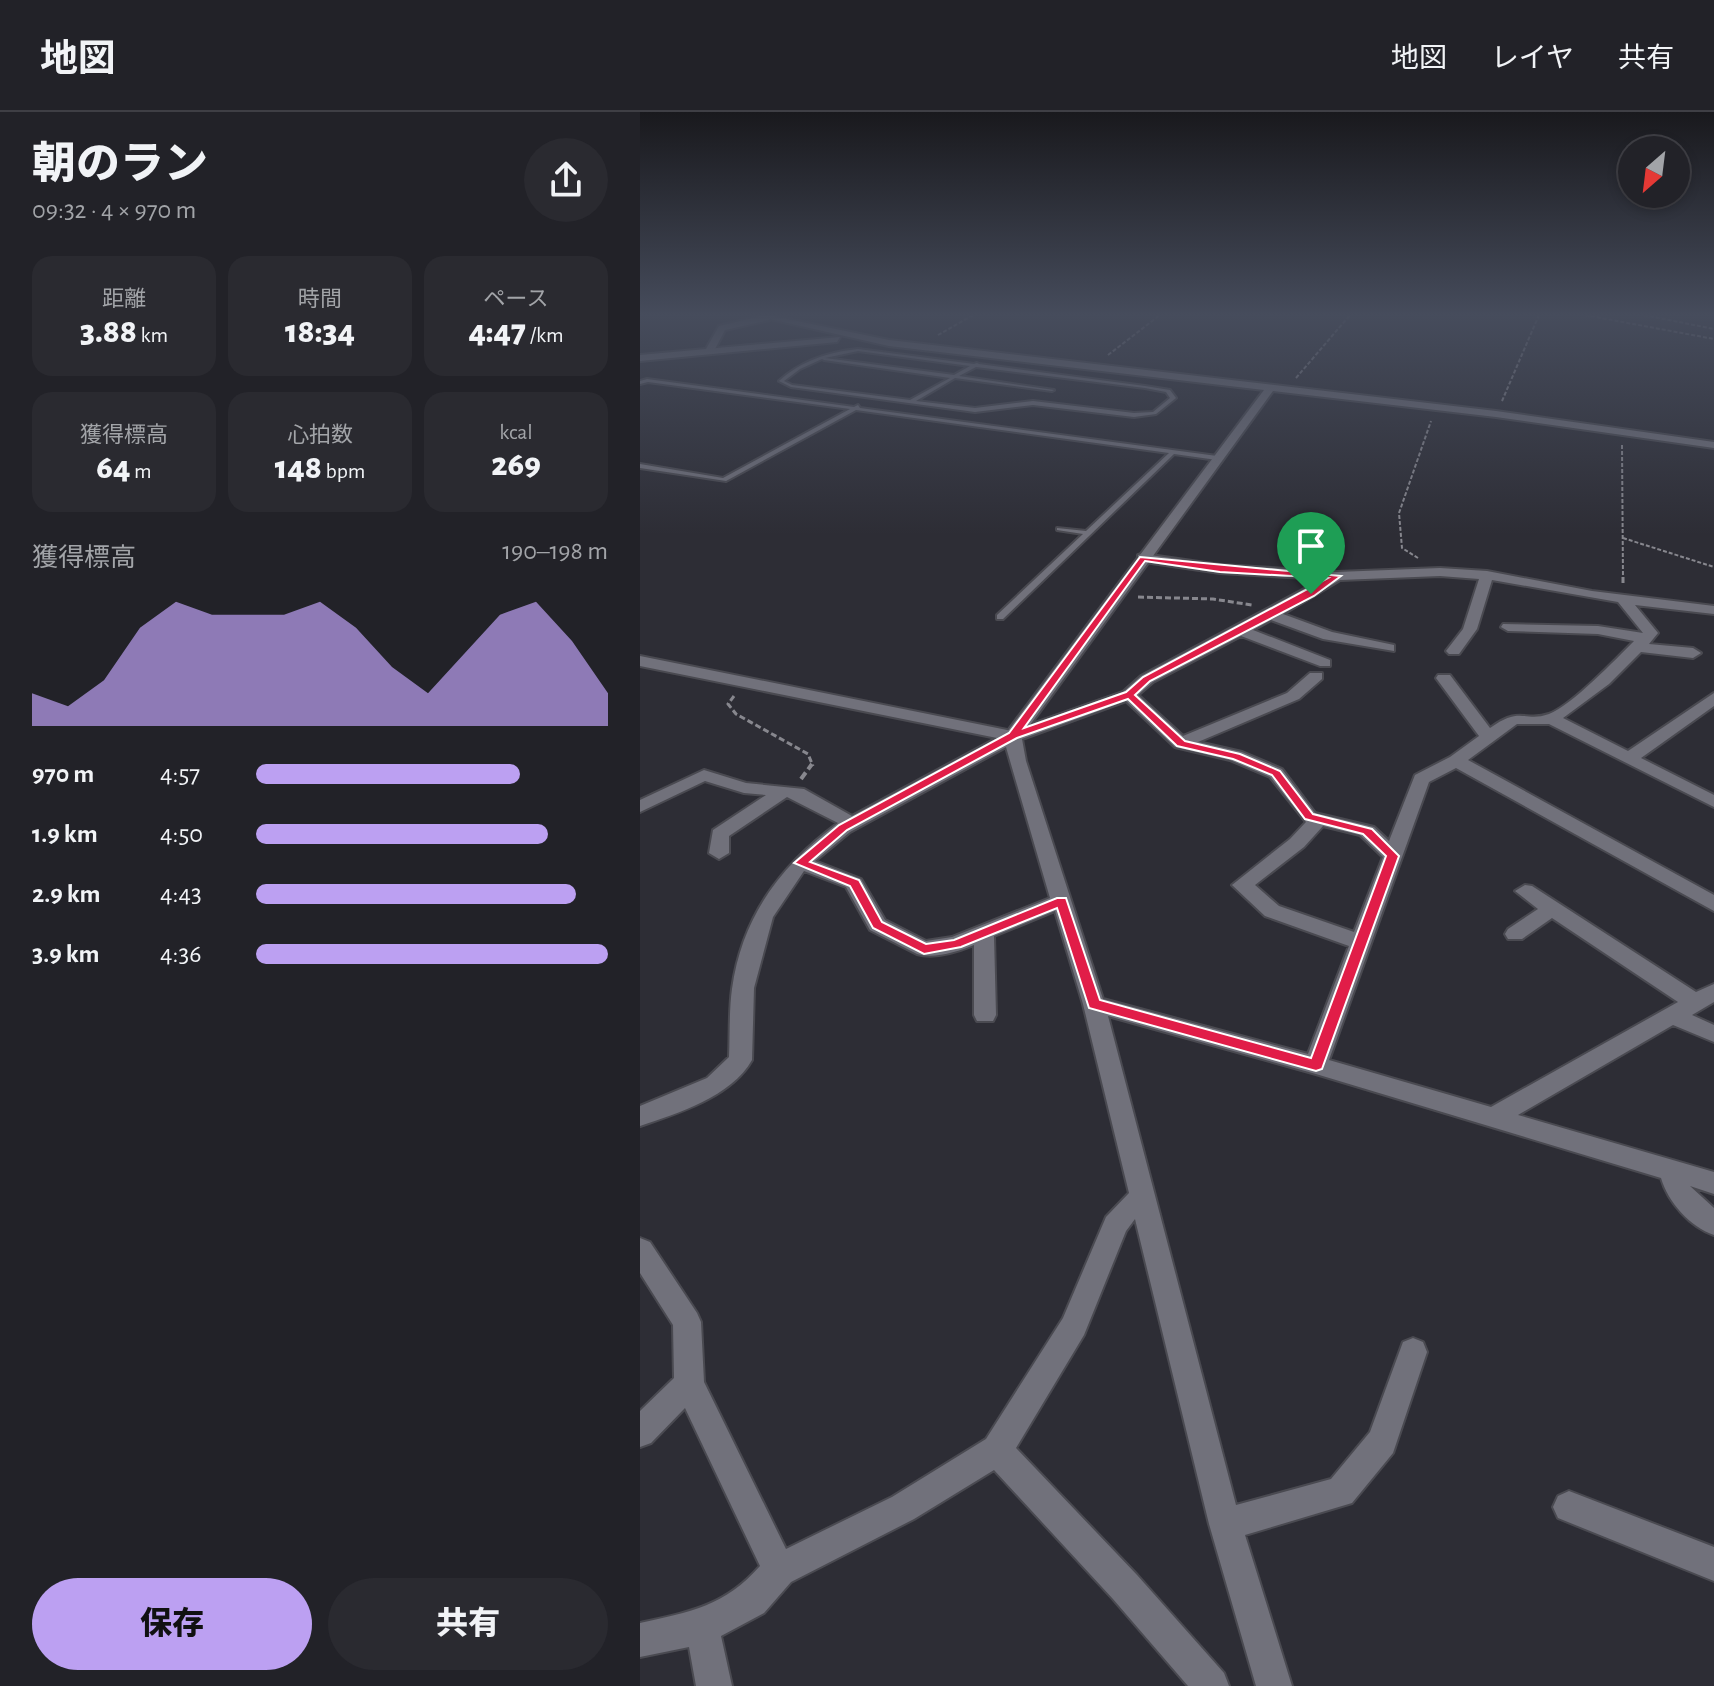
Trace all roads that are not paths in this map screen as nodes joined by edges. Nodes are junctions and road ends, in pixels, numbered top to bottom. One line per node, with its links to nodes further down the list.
1 (713, 388): 11 (lane)
2 (809, 388): 9 (lane)
3 (934, 388): 9 (lane)
4 (1041, 388): 8 (lane)
5 (1151, 388): 10 (lane)
6 (1270, 388): 14 (street)
7 (1283, 388): 12 (street)
8 (1052, 390): 10 (lane)
9 (910, 402): 10 (lane)
10 (1033, 403)
11 (858, 407): 13 (lane); 15 (lane)
12 (1714, 445)
13 (1172, 453): 14 (lane); 17 (lane)
14 (1217, 458): 18 (street)
15 (640, 466)
16 (1059, 529): 17 (lane)
17 (1086, 533): 24 (lane)
18 (1143, 558): 20 (street); 36 (street)
19 (1487, 575): 20 (street); 21 (street); 29 (street)
20 (1337, 576): 23 (street)
21 (1623, 599): 22 (street); 27 (street)
22 (1714, 610)
23 (1271, 612): 26 (street); 28 (street)
24 (1000, 617)
25 (1508, 627): 27 (street)
26 (1239, 630): 33 (street); 38 (street)
27 (1641, 643): 30 (street); 35 (street)
28 (1389, 648)
29 (1454, 651)
30 (1693, 653)
31 (644, 664): 36 (street)
32 (1444, 678): 37 (street)
33 (1129, 695): 36 (street); 38 (street)
34 (1714, 698): 39 (street)
35 (1552, 719): 37 (street); 39 (street)
36 (1013, 736): 45 (street); 50 (street)
37 (1489, 737): 40 (street)
38 (1181, 743): 44 (street)
39 (1629, 759): 42 (street)
40 (1456, 761): 47 (street); 51 (street)
41 (787, 790): 43 (street); 45 (street); 46 (street)
42 (1714, 802)
43 (640, 807)
44 (1319, 819): 47 (street); 55 (street)
45 (853, 822): 48 (street)
46 (719, 853)
47 (1393, 856): 55 (street)
48 (801, 863): 53 (street); 62 (street)
49 (1525, 891): 52 (street)
50 (1061, 901): 53 (street); 57 (street)
51 (1714, 904)
52 (1552, 909): 54 (street); 56 (street)
53 (984, 933): 58 (street)
54 (1515, 934)
55 (1361, 942): 61 (street)
56 (1705, 997): 59 (street)
57 (1094, 1004): 61 (street); 66 (street)
58 (985, 1015)
59 (1673, 1016): 60 (street); 63 (street)
60 (1714, 1034)
61 (1316, 1065): 63 (street)
62 (640, 1116)
63 (1493, 1118): 64 (street)
64 (1672, 1170): 65 (street); 67 (street)
65 (1714, 1183)
66 (1145, 1197): 72 (street); 74 (street)
67 (1714, 1224)
68 (640, 1250): 70 (street)
69 (1413, 1352): 74 (street)
70 (689, 1384): 71 (street); 76 (street)
71 (640, 1432)
72 (997, 1450): 76 (street); 80 (street)
73 (1569, 1507): 75 (street)
74 (1225, 1524): 81 (street)
75 (1714, 1564)
76 (779, 1570): 77 (street)
77 (702, 1627): 78 (street); 79 (street)
78 (640, 1640)
79 (714, 1686)
80 (1211, 1686)
81 (1274, 1686)

